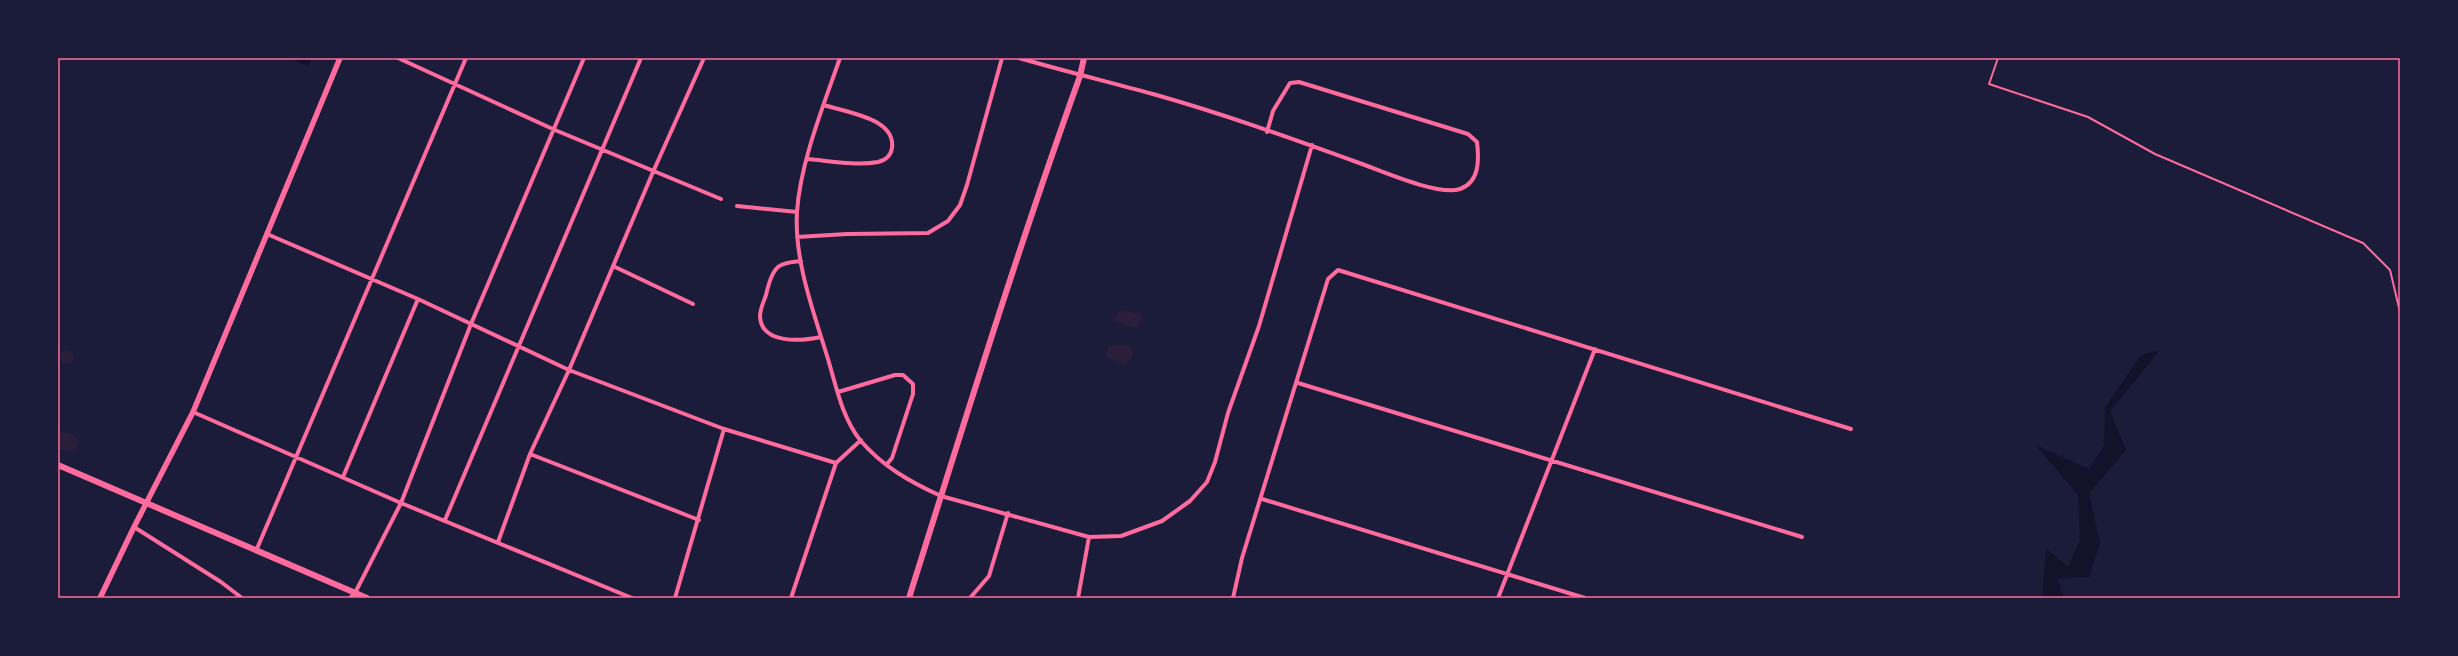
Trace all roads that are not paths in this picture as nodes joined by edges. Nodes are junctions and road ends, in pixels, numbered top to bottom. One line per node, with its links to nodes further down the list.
1 (340, 58): 24 (street)
2 (398, 58): 13 (street)
3 (466, 58): 13 (street)
4 (584, 58): 15 (street)
5 (641, 58): 18 (street)
6 (704, 58): 20 (street)
7 (840, 58): 14 (street)
8 (1002, 58): 25 (street)
9 (1019, 58): 12 (street)
10 (1084, 58): 12 (main road)
11 (1998, 58): 31 (lane)
12 (1080, 76): 16 (street); 50 (main road)
13 (456, 84): 15 (street); 28 (street)
14 (824, 105): 19 (street); 19 (street)
15 (555, 130): 18 (street); 32 (street)
16 (1267, 132): 17 (street); 17 (street)
17 (1312, 145): 58 (street)
18 (602, 150): 20 (street); 34 (street)
19 (808, 159): 23 (street)
20 (653, 172): 21 (street); 27 (street)
21 (721, 199)
22 (737, 206): 23 (street)
23 (797, 212): 25 (street)
24 (267, 234): 28 (street); 39 (street)
25 (797, 237): 26 (street)
26 (801, 261): 33 (street); 33 (street)
27 (613, 266): 30 (street); 36 (street)
28 (370, 279): 29 (street); 44 (street)
29 (418, 299): 32 (street); 49 (street)
30 (693, 304)
31 (2400, 312)
32 (470, 324): 34 (street); 53 (street)
33 (821, 337): 38 (street)
34 (518, 346): 36 (street); 55 (street)
35 (1595, 349): 37 (street); 40 (street); 45 (street)
36 (569, 370): 41 (street); 43 (street)
37 (1298, 383): 45 (street); 51 (street)
38 (838, 392): 42 (street); 47 (street)
39 (194, 412): 44 (street); 52 (street)
40 (1850, 428)
41 (724, 429): 46 (street); 56 (street)
42 (861, 440): 46 (street); 47 (street)
43 (530, 454): 56 (street); 60 (street)
44 (295, 456): 49 (street); 61 (street)
45 (1552, 461): 59 (street); 62 (street)
46 (836, 463): 70 (street)
47 (887, 464): 50 (street)
48 (58, 465): 52 (main road)
49 (343, 477): 53 (street)
50 (941, 496): 54 (street); 71 (main road)
51 (1262, 499): 62 (street); 74 (street)
52 (147, 503): 57 (street); 61 (main road)
53 (401, 503): 55 (street); 63 (street)
54 (1008, 513): 58 (street); 72 (street)
55 (445, 520): 60 (street)
56 (699, 520): 69 (street)
57 (134, 527): 64 (street); 65 (street)
58 (1089, 537): 73 (street)
59 (1802, 537)
60 (498, 542): 68 (street)
61 (256, 551): 63 (main road)
62 (1507, 575): 75 (street); 76 (street)
63 (355, 593): 66 (street); 67 (main road)
64 (100, 598)
65 (242, 598)
66 (350, 598)
67 (367, 598)
68 (632, 598)
69 (675, 598)
70 (791, 598)
71 (909, 598)
72 (970, 598)
73 (1078, 598)
74 (1233, 598)
75 (1498, 598)
76 (1585, 598)

